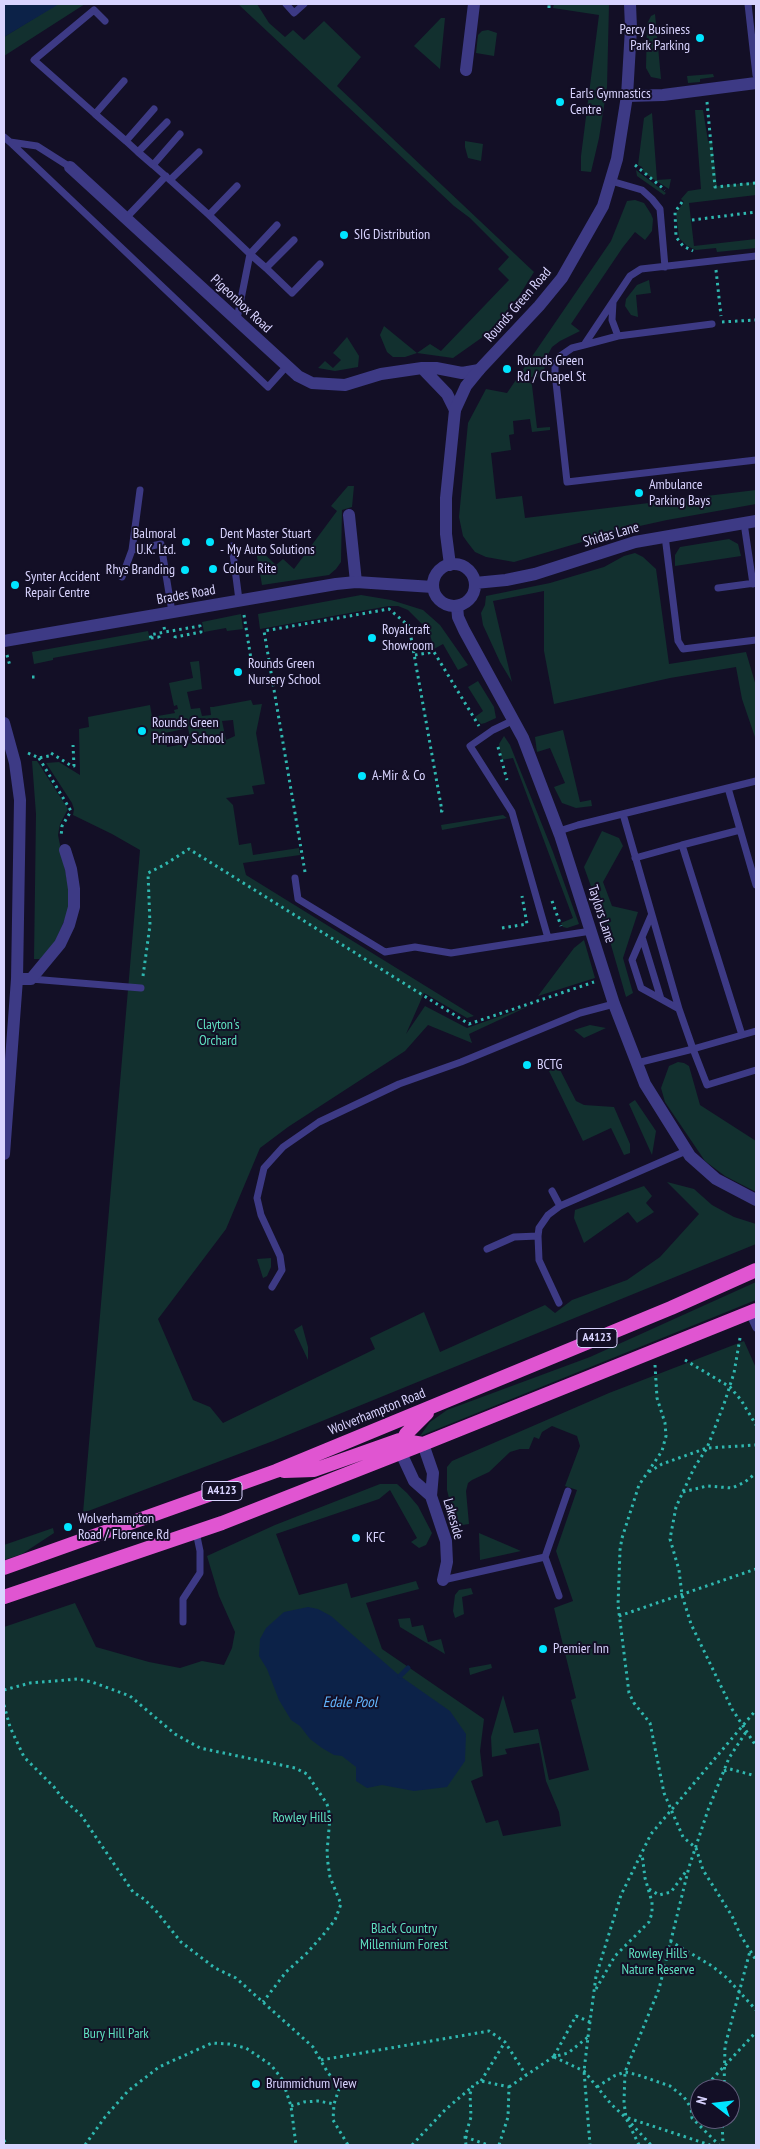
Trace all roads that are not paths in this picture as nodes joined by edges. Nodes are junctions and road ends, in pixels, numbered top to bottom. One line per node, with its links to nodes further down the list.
1 (286, 4): 2 (lane)
2 (304, 4)
3 (474, 4): 7 (street)
4 (630, 4): 11 (street, Rounds Green Road)
5 (748, 4): 8 (lane)
6 (106, 21): 13 (lane)
7 (466, 70)
8 (756, 75)
9 (124, 81): 13 (lane)
10 (756, 83): 11 (street)
11 (627, 96): 23 (street, Rounds Green Road)
12 (154, 110): 17 (lane)
13 (95, 114): 17 (lane)
14 (167, 122): 18 (lane)
15 (180, 134): 20 (lane)
16 (7, 139): 21 (lane); 39 (lane)
17 (126, 141): 18 (lane)
18 (138, 152): 20 (lane)
19 (199, 152): 22 (lane)
20 (153, 165): 22 (lane)
21 (70, 167): 26 (street, Pigeonbox Road)
22 (168, 178): 25 (lane); 26 (lane)
23 (611, 181): 32 (lane); 41 (street, Rounds Green Road)
24 (236, 186): 25 (lane)
25 (208, 215): 29 (lane)
26 (125, 219): 35 (street, Pigeonbox Road)
27 (278, 225): 29 (lane)
28 (294, 240): 33 (lane)
29 (250, 254): 33 (lane); 35 (lane)
30 (756, 256): 32 (lane)
31 (320, 264): 33 (lane)
32 (665, 267): 34 (lane)
33 (266, 268)
34 (613, 301): 37 (lane); 38 (lane)
35 (237, 319): 39 (street, Pigeonbox Road)
36 (712, 324): 37 (lane)
37 (618, 336): 38 (lane)
38 (584, 345): 43 (lane)
39 (286, 367): 40 (street, Pigeonbox Road)
40 (422, 368): 41 (street, Pigeonbox Road); 42 (street)
41 (479, 370): 42 (street, Rounds Green Road)
42 (455, 410): 50 (street, Rounds Green Road)
43 (756, 460)
44 (140, 490): 49 (lane)
45 (348, 515): 52 (street)
46 (750, 522): 47 (street, Shidas Lane); 54 (lane)
47 (665, 536): 53 (street, Shidas Lane); 60 (lane)
48 (232, 546): 57 (lane)
49 (132, 550): 51 (lane); 59 (lane)
50 (450, 565): 53 (street); 55 (street)
51 (122, 577)
52 (356, 582): 55 (street, Brades Road); 57 (street, Brades Road)
53 (475, 583): 58 (street)
54 (754, 583): 56 (lane)
55 (433, 587): 58 (street)
56 (718, 588)
57 (241, 605): 59 (street, Brades Road)
58 (456, 606): 62 (street, Taylors Lane)
59 (172, 612): 61 (street, Brades Road)
60 (756, 640)
61 (5, 647)
62 (514, 720): 68 (street, Taylors Lane); 77 (lane)
63 (4, 723): 78 (street)
64 (756, 781): 65 (lane)
65 (728, 788): 66 (lane); 67 (lane)
66 (623, 814): 68 (lane); 71 (lane)
67 (740, 830): 69 (lane); 73 (lane)
68 (559, 831): 75 (street, Taylors Lane)
69 (682, 845): 71 (lane); 85 (lane)
70 (65, 850): 79 (street)
71 (634, 858): 74 (lane)
72 (295, 878): 77 (lane)
73 (756, 885)
74 (651, 916): 76 (lane); 83 (lane)
75 (591, 931): 77 (lane); 82 (street, Taylors Lane)
76 (642, 937): 81 (lane); 81 (lane)
77 (548, 938)
78 (17, 979): 79 (street); 90 (street)
79 (32, 979): 80 (lane)
80 (141, 988)
81 (662, 999): 83 (lane)
82 (614, 1004): 87 (street, Taylors Lane); 97 (lane)
83 (679, 1009): 86 (lane)
84 (756, 1031): 85 (lane)
85 (742, 1035): 86 (lane)
86 (693, 1049): 87 (lane); 88 (lane)
87 (637, 1063): 89 (street, Taylors Lane)
88 (756, 1070)
89 (686, 1151): 92 (street, Taylors Lane); 93 (lane)
90 (4, 1154)
91 (552, 1191): 93 (lane)
92 (756, 1200)
93 (560, 1206): 94 (lane)
94 (538, 1236): 95 (lane); 98 (lane)
95 (487, 1249)
96 (756, 1270): 101 (highway, Wolverhampton Road / A4123)
97 (272, 1286)
98 (560, 1303)
99 (753, 1312): 100 (lane); 102 (highway, A4123)
100 (756, 1328)
101 (438, 1404): 103 (highway); 104 (highway, Wolverhampton Road / A4123)
102 (423, 1444): 103 (highway); 106 (street, Lakeside)
103 (402, 1447): 104 (highway); 106 (street, Lakeside); 107 (highway, A4123)
104 (276, 1471): 109 (highway, Wolverhampton Road / A4123)
105 (568, 1490): 108 (lane)
106 (431, 1496): 110 (street, Lakeside)
107 (196, 1532): 112 (highway, A4123); 113 (lane)
108 (545, 1557): 110 (lane); 111 (lane)
109 (4, 1568)
110 (443, 1580)
111 (560, 1596)
112 (4, 1597)
113 (183, 1622)

